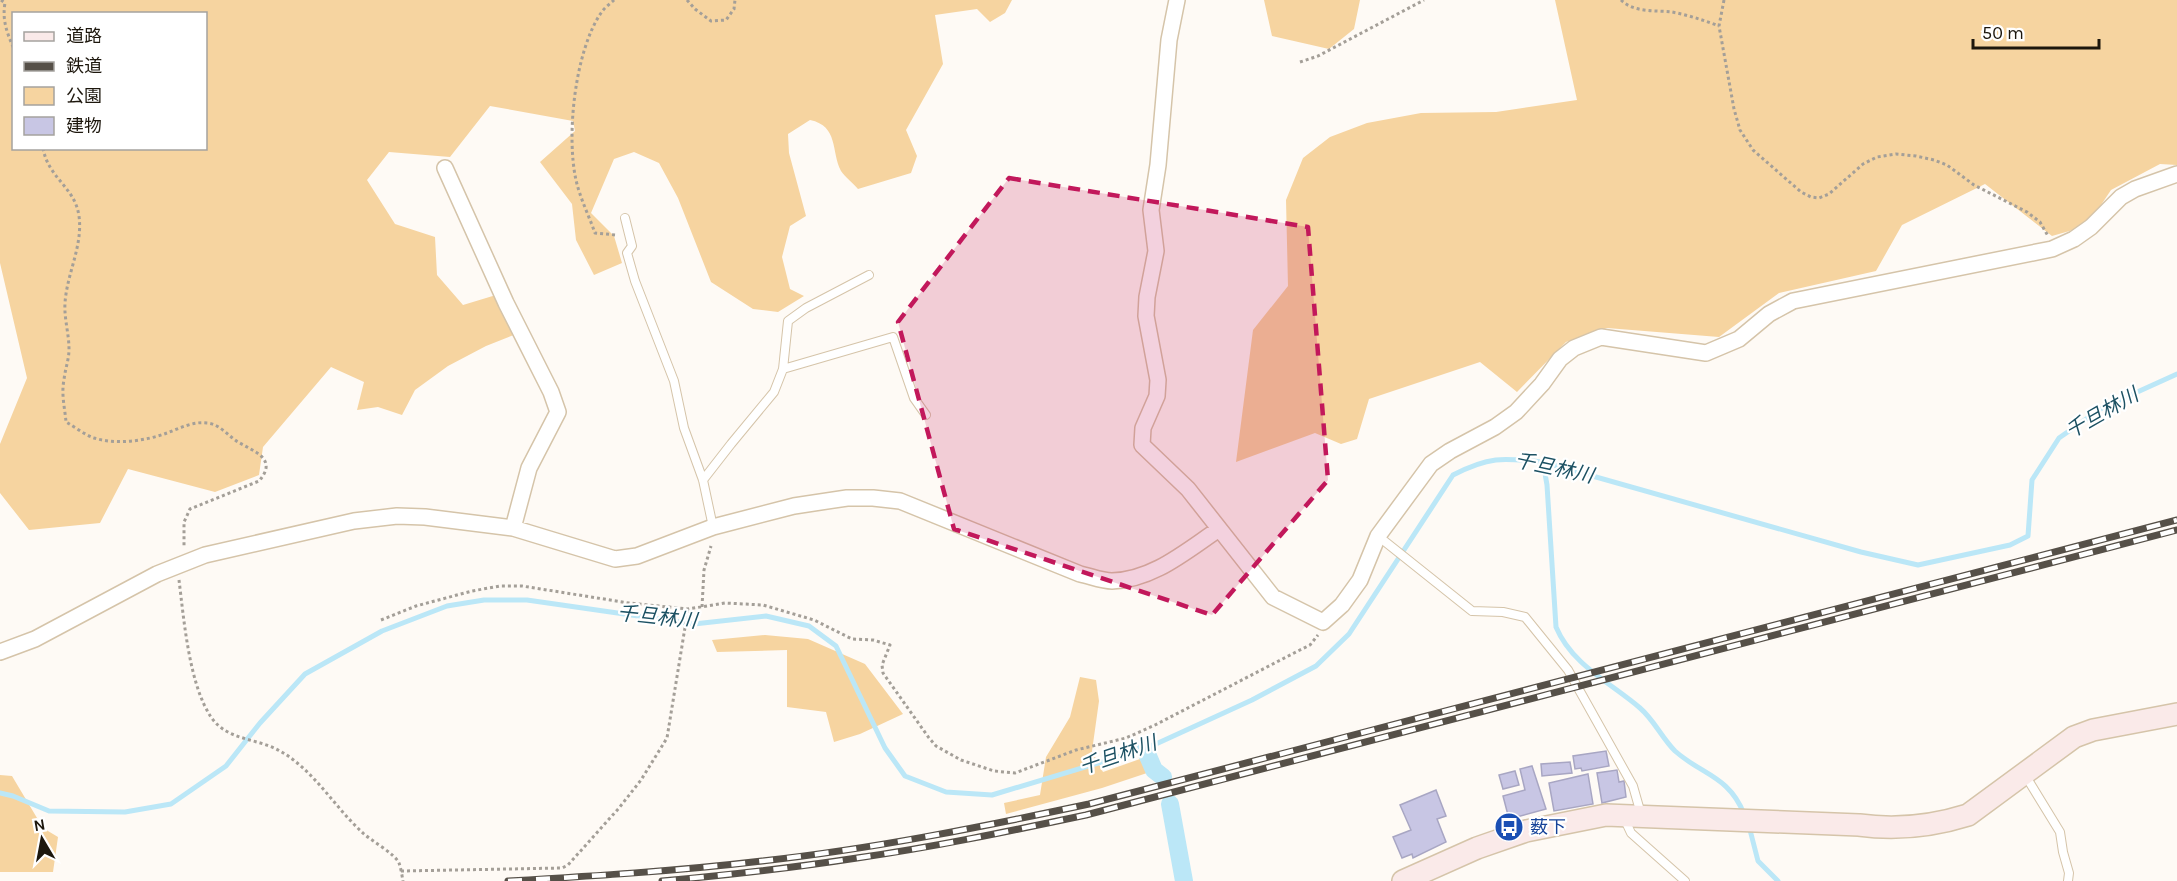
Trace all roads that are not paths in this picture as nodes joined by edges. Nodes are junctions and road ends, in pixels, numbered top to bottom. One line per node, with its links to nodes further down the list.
1 (1177, 0): 11 (street)
2 (446, 168): 10 (street)
3 (2177, 174): 12 (street)
4 (625, 218): 8 (lane)
5 (869, 275): 6 (lane)
6 (783, 369): 7 (lane); 8 (lane)
7 (926, 415)
8 (703, 480): 9 (lane)
9 (713, 527): 10 (street); 11 (street)
10 (513, 528): 13 (street)
11 (1219, 529): 12 (street)
12 (1378, 536): 16 (lane)
13 (0, 652)
14 (2177, 714): 15 (street)
15 (2024, 773): 16 (street); 19 (lane)
16 (1632, 816): 17 (street); 18 (lane)
17 (1403, 881)
18 (1685, 881)
19 (2068, 881)

